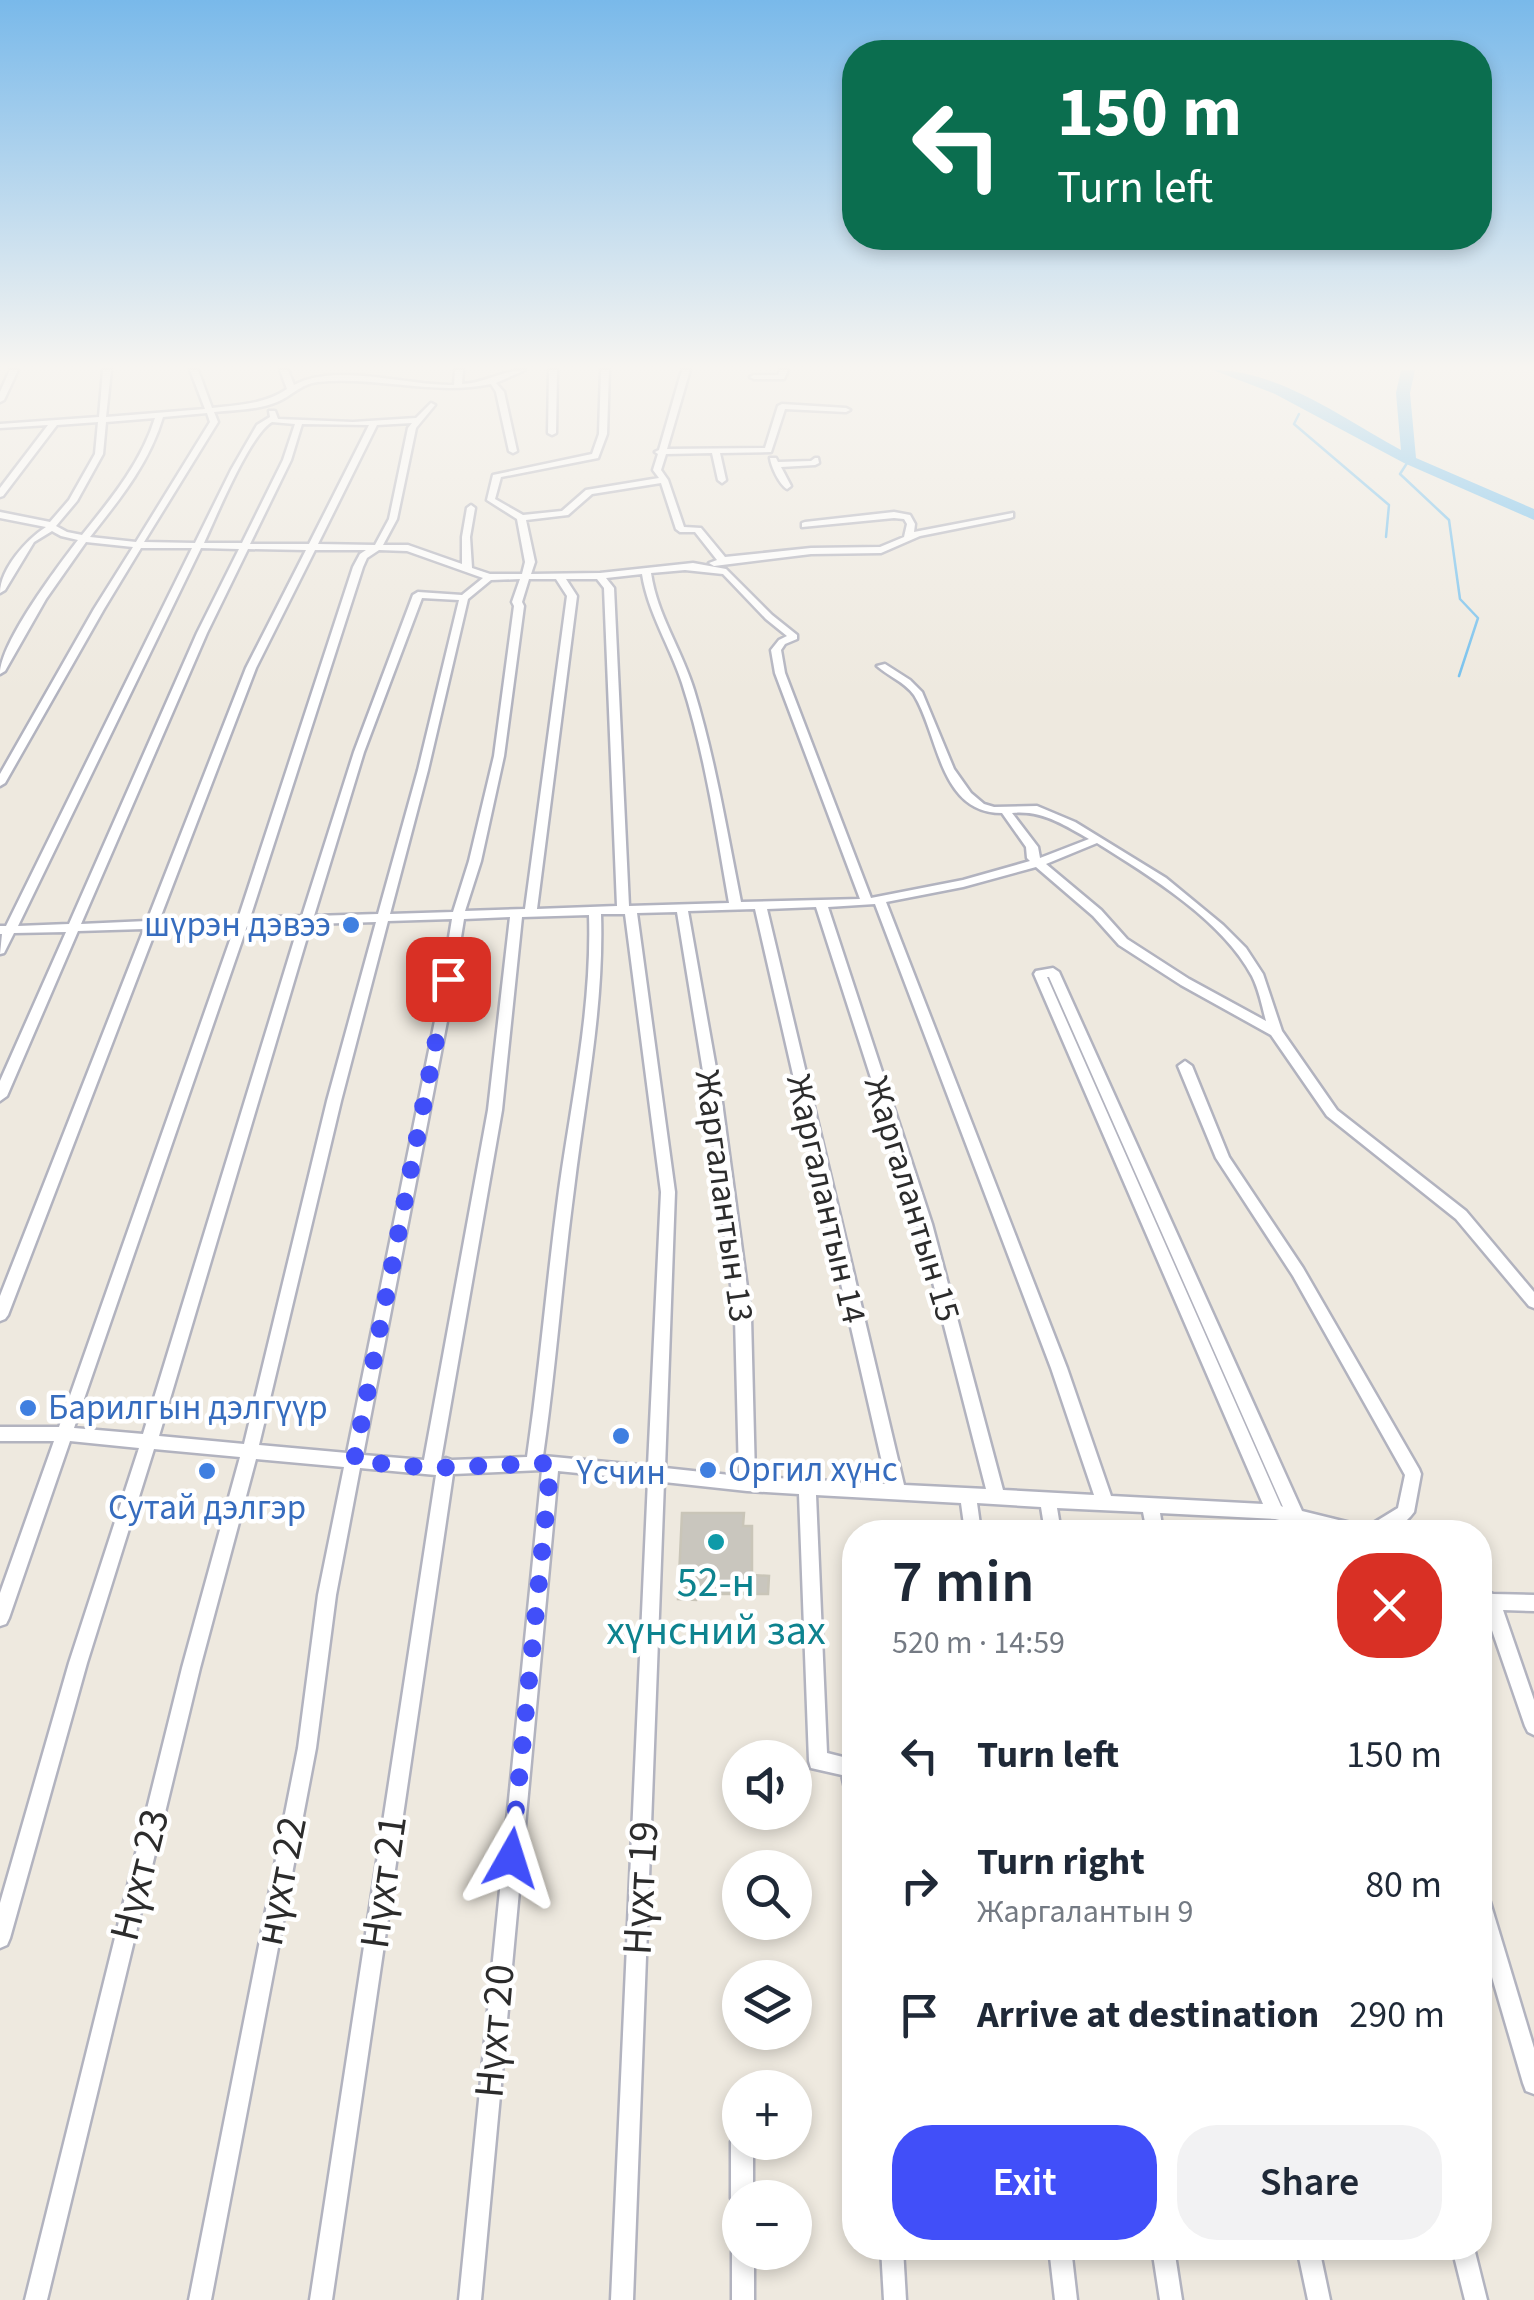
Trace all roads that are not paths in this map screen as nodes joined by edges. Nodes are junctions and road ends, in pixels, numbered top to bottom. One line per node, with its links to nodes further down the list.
1 (86, 477): 18 (street)
2 (128, 477): 20 (street)
3 (181, 477): 23 (street)
4 (232, 477): 21 (street)
5 (278, 477): 22 (street)
6 (347, 477): 25 (street)
7 (402, 477): 24 (street)
8 (496, 477): 16 (street)
9 (662, 477): 11 (street)
10 (783, 477): 12 (street)
11 (664, 480): 16 (street); 26 (street)
12 (788, 486)
13 (471, 508): 28 (street)
14 (1010, 514): 19 (street)
15 (2, 517): 18 (street)
16 (522, 518): 33 (street, нүхт 22)
17 (804, 525): 19 (street)
18 (50, 528): 20 (street); 34 (street)
19 (908, 538): 26 (street)
20 (87, 539): 23 (street); 37 (street)
21 (200, 544): 22 (street); 23 (street); 56 (street)
22 (244, 544): 25 (street); 55 (street)
23 (141, 545): 38 (street)
24 (378, 547): 25 (street); 28 (street); 53 (street)
25 (312, 548): 54 (street)
26 (734, 564): 27 (street)
27 (686, 567): 29 (street); 42 (street)
28 (467, 568): 32 (street)
29 (646, 570): 31 (street); 44 (street)
30 (559, 576): 31 (street); 33 (street); 49 (street, Нүхт 21)
31 (600, 576): 47 (street, Нүхт 19)
32 (489, 577): 33 (street); 35 (street)
33 (527, 577): 51 (street, нүхт 22)
34 (0, 590)
35 (464, 598): 50 (street, Нүхт 23); 52 (street)
36 (882, 666): 39 (street)
37 (0, 672)
38 (0, 783)
39 (1004, 809): 40 (street); 41 (street)
40 (1098, 839): 41 (street); 58 (street)
41 (1040, 864): 42 (street); 58 (street)
42 (873, 901): 43 (street); 80 (street)
43 (821, 905): 45 (street); 77 (street, Жаргалантын 15)
44 (736, 906): 45 (street); 46 (street)
45 (760, 906): 76 (street, Жаргалантын 14)
46 (682, 910): 47 (street); 74 (street, Жаргалантын 13)
47 (627, 911): 48 (street); 73 (street, Нүхт 19)
48 (595, 912): 49 (street); 71 (street, Нүхт 20)
49 (523, 914): 51 (street); 72 (street, Нүхт 21)
50 (382, 916): 51 (street); 52 (street); 69 (street, Нүхт 23)
51 (458, 916): 70 (street, нүхт 22)
52 (306, 922): 53 (street); 68 (street)
53 (242, 924): 54 (street); 67 (street)
54 (150, 926): 55 (street); 65 (street)
55 (71, 928): 56 (street); 60 (street)
56 (5, 930): 57 (street)
57 (0, 950)
58 (1276, 1032): 63 (street)
59 (1185, 1066): 89 (street)
60 (0, 1096)
61 (1152, 1196): 62 (street); 62 (street); 64 (street)
62 (1135, 1198): 64 (street)
63 (1534, 1302)
64 (1192, 1304): 82 (street); 83 (street)
65 (0, 1316)
66 (0, 1434): 67 (street)
67 (66, 1434): 68 (street); 93 (street)
68 (149, 1442): 69 (street); 96 (street)
69 (250, 1451): 70 (street); 105 (street, Нүхт 23)
70 (354, 1461): 72 (street); 106 (street, нүхт 22)
71 (542, 1464): 72 (street); 73 (street); 108 (street, Нүхт 20)
72 (438, 1466): 107 (street, Нүхт 21)
73 (659, 1476): 74 (street); 109 (street, Нүхт 19)
74 (747, 1484): 75 (street)
75 (808, 1486): 76 (street); 95 (street)
76 (897, 1491): 78 (street)
77 (996, 1495): 78 (street); 79 (street)
78 (968, 1496): 84 (street)
79 (1048, 1501): 80 (street); 85 (street)
80 (1106, 1503): 81 (street)
81 (1150, 1508): 82 (street); 86 (street)
82 (1275, 1512): 83 (street)
83 (1295, 1514): 87 (street); 88 (street)
84 (971, 1520)
85 (1051, 1520)
86 (1152, 1520)
87 (1296, 1520)
88 (1317, 1520)
89 (1392, 1520)
90 (1492, 1600): 91 (street)
91 (1534, 1603)
92 (1492, 1617): 94 (street)
93 (0, 1618)
94 (1534, 1726)
95 (842, 1765)
96 (0, 1938)
97 (1492, 1942): 98 (street)
98 (1534, 2083)
99 (893, 2260): 111 (street)
100 (1061, 2260): 112 (street)
101 (1165, 2260): 113 (street)
102 (1310, 2260): 114 (street)
103 (1465, 2260): 115 (street)
104 (742, 2270): 110 (street)
105 (36, 2300)
106 (200, 2300)
107 (320, 2300)
108 (470, 2300)
109 (622, 2300)
110 (742, 2300)
111 (895, 2300)
112 (1066, 2300)
113 (1171, 2300)
114 (1318, 2300)
115 (1476, 2300)

